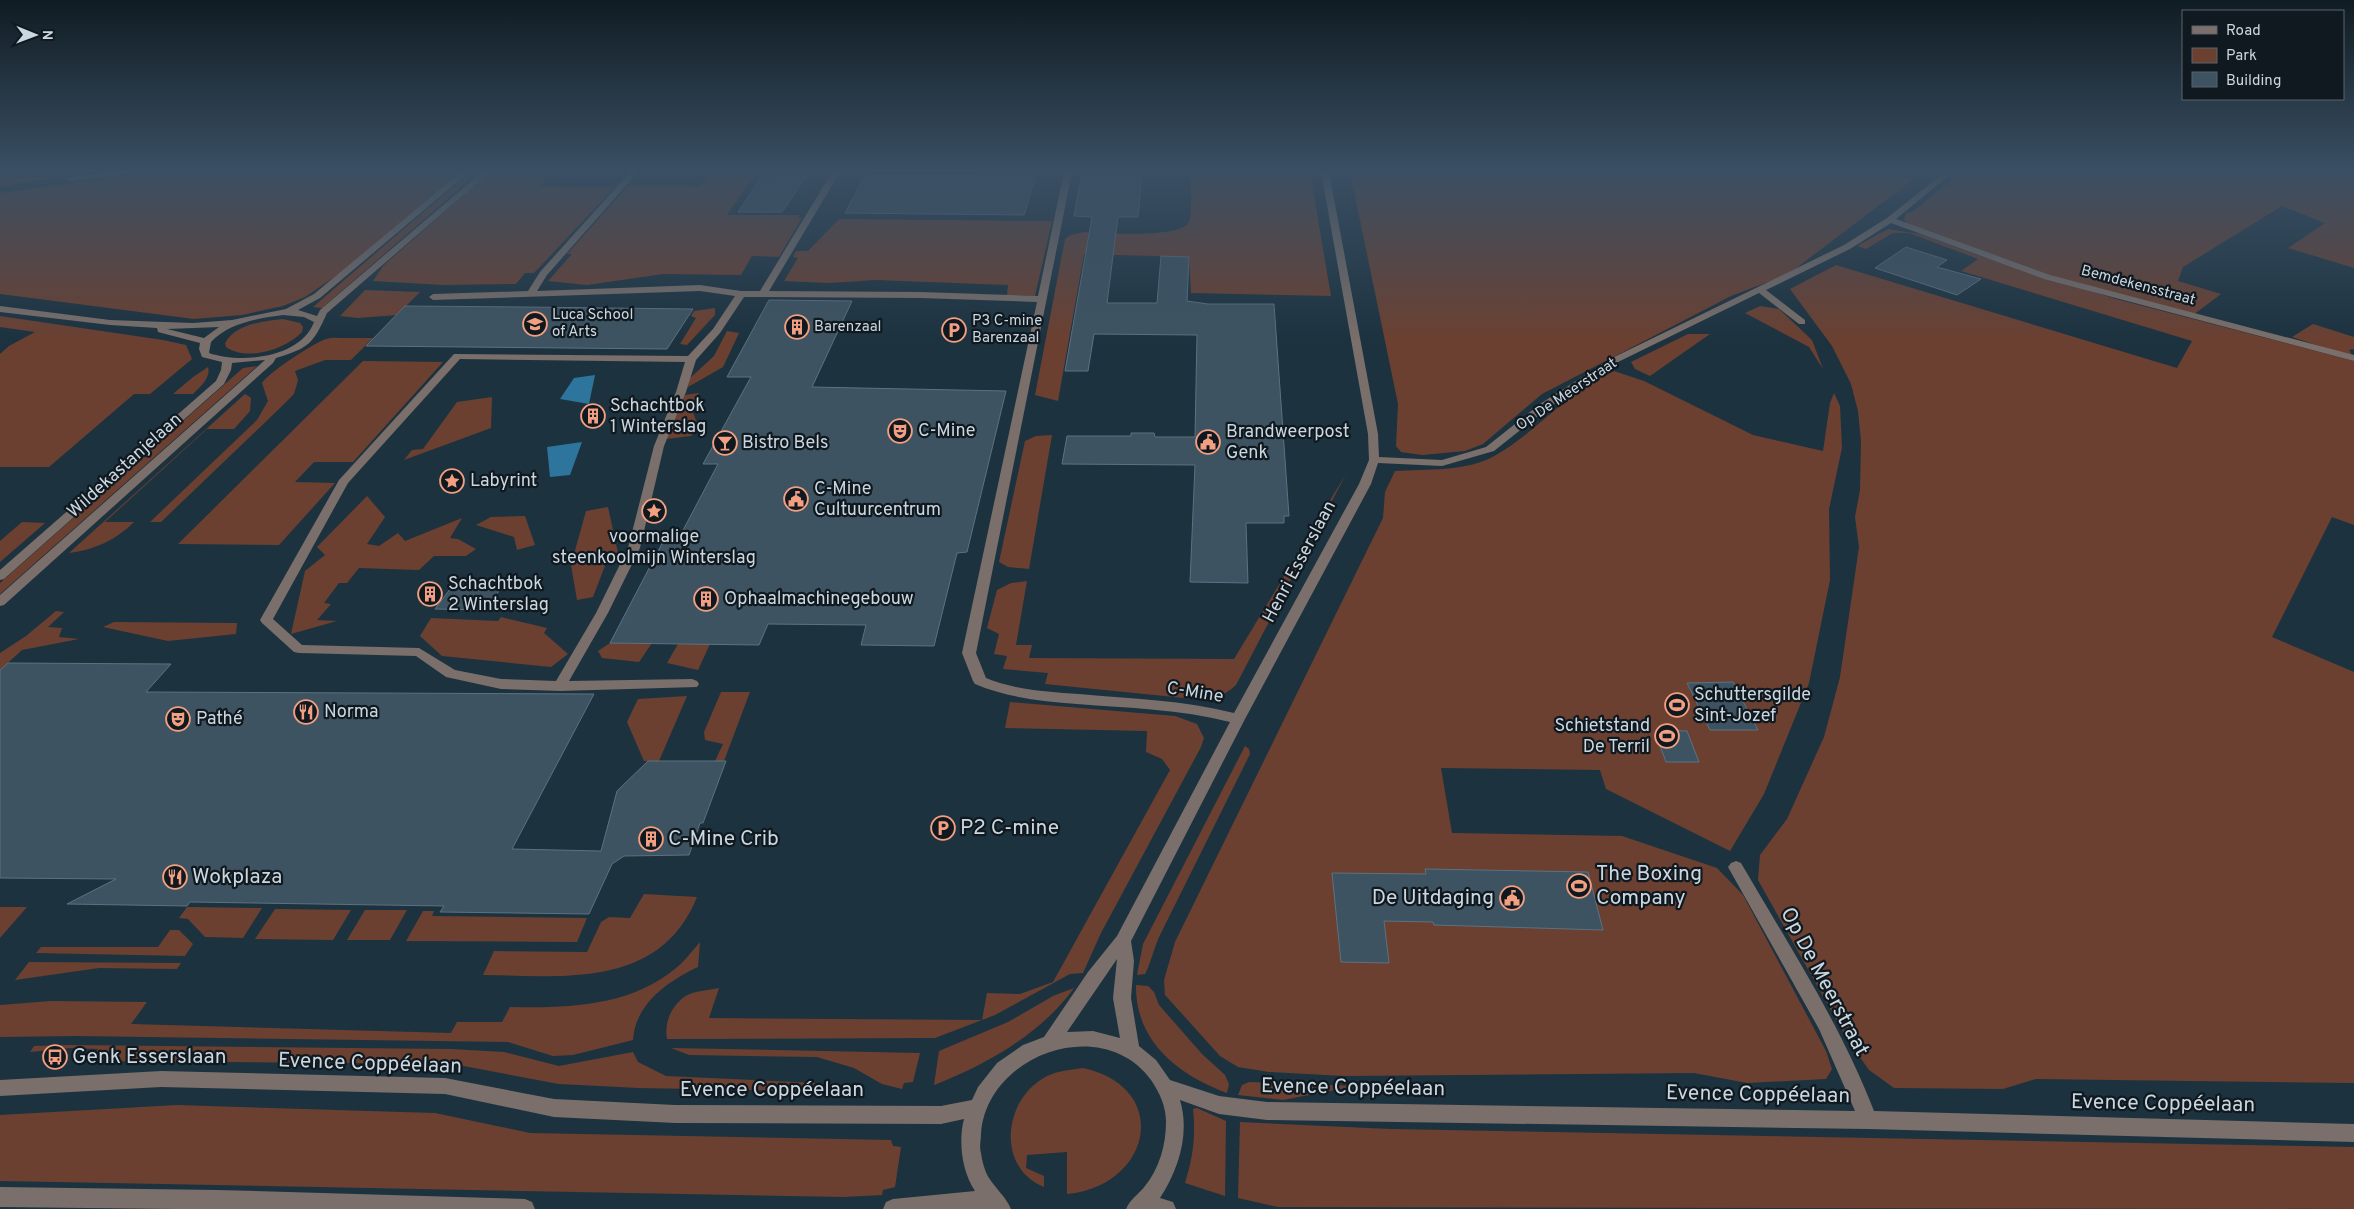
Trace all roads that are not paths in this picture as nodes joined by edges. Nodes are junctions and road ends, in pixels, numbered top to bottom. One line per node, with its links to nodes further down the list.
1 (398, 228): 16 (street)
2 (420, 228): 17 (street, Wildekastanjelaan)
3 (584, 228): 12 (street)
4 (802, 228): 11 (street)
5 (1056, 228): 14 (street, C-Mine)
6 (1336, 228): 26 (street, Henri Esserslaan)
7 (1877, 228): 9 (street, Op De Meerstraat)
8 (1913, 228): 23 (street, Bemdekensstraat)
9 (1760, 290): 19 (street); 26 (street, Op De Meerstraat)
10 (741, 294): 11 (street); 12 (street); 24 (street)
11 (763, 294): 14 (street)
12 (530, 295): 13 (street)
13 (433, 297)
14 (1041, 299): 31 (street, C-Mine)
15 (0, 309): 20 (street)
16 (288, 312): 17 (street); 18 (street)
17 (319, 321): 22 (street, Wildekastanjelaan)
18 (238, 322): 20 (street); 21 (street)
19 (1802, 322)
20 (144, 325): 21 (street)
21 (206, 342): 25 (street, Wildekastanjelaan)
22 (272, 356): 25 (street, Wildekastanjelaan); 28 (street, Wildekastanjelaan)
23 (2354, 358)
24 (691, 359): 30 (street); 30 (street)
25 (227, 361): 27 (street, Wildekastanjelaan)
26 (1374, 460): 31 (street, Henri Esserslaan)
27 (0, 576)
28 (0, 602)
29 (692, 684): 30 (street)
30 (560, 686)
31 (1238, 719): 33 (street, Henri Esserslaan)
32 (1736, 867): 39 (street, Op De Meerstraat)
33 (1123, 941): 34 (street, Henri Esserslaan); 35 (street)
34 (1051, 1041): 35 (street); 38 (street)
35 (1131, 1051): 36 (street)
36 (1165, 1086): 39 (street, Evence Coppéelaan); 43 (street)
37 (0, 1088): 38 (street, Evence Coppéelaan)
38 (976, 1108): 42 (street)
39 (1868, 1120): 40 (street, Evence Coppéelaan)
40 (2354, 1133)
41 (0, 1197): 44 (street)
42 (995, 1204): 45 (street)
43 (1140, 1206): 46 (street)
44 (525, 1209)
45 (893, 1209)
46 (1166, 1209)

